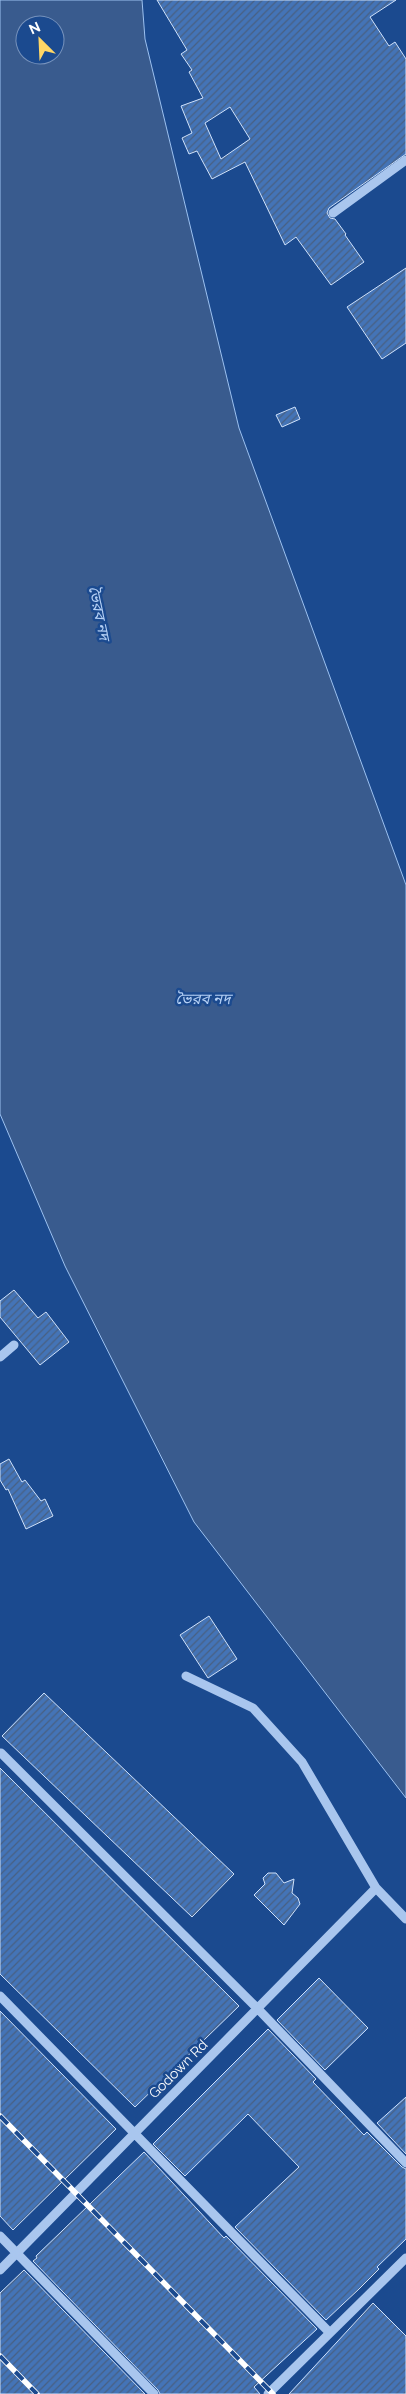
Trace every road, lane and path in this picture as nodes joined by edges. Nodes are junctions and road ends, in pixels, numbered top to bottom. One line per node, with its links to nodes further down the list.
1 (406, 160): 2 (street)
2 (333, 213)
3 (14, 1345): 4 (street)
4 (0, 1357)
5 (186, 1676): 7 (street)
6 (1, 1753): 10 (street)
7 (376, 1888): 8 (street); 10 (street, Godown Rd)
8 (406, 1919)
9 (0, 1996): 11 (street)
10 (257, 2008): 11 (street, Godown Rd); 12 (street)
11 (135, 2132): 14 (street, Godown Rd); 17 (street)
12 (406, 2163)
13 (0, 2236): 14 (street)
14 (17, 2253): 16 (street, Godown Rd); 18 (street)
15 (406, 2258): 17 (street)
16 (0, 2270)
17 (329, 2332): 19 (street)
18 (154, 2394)
19 (268, 2394)

